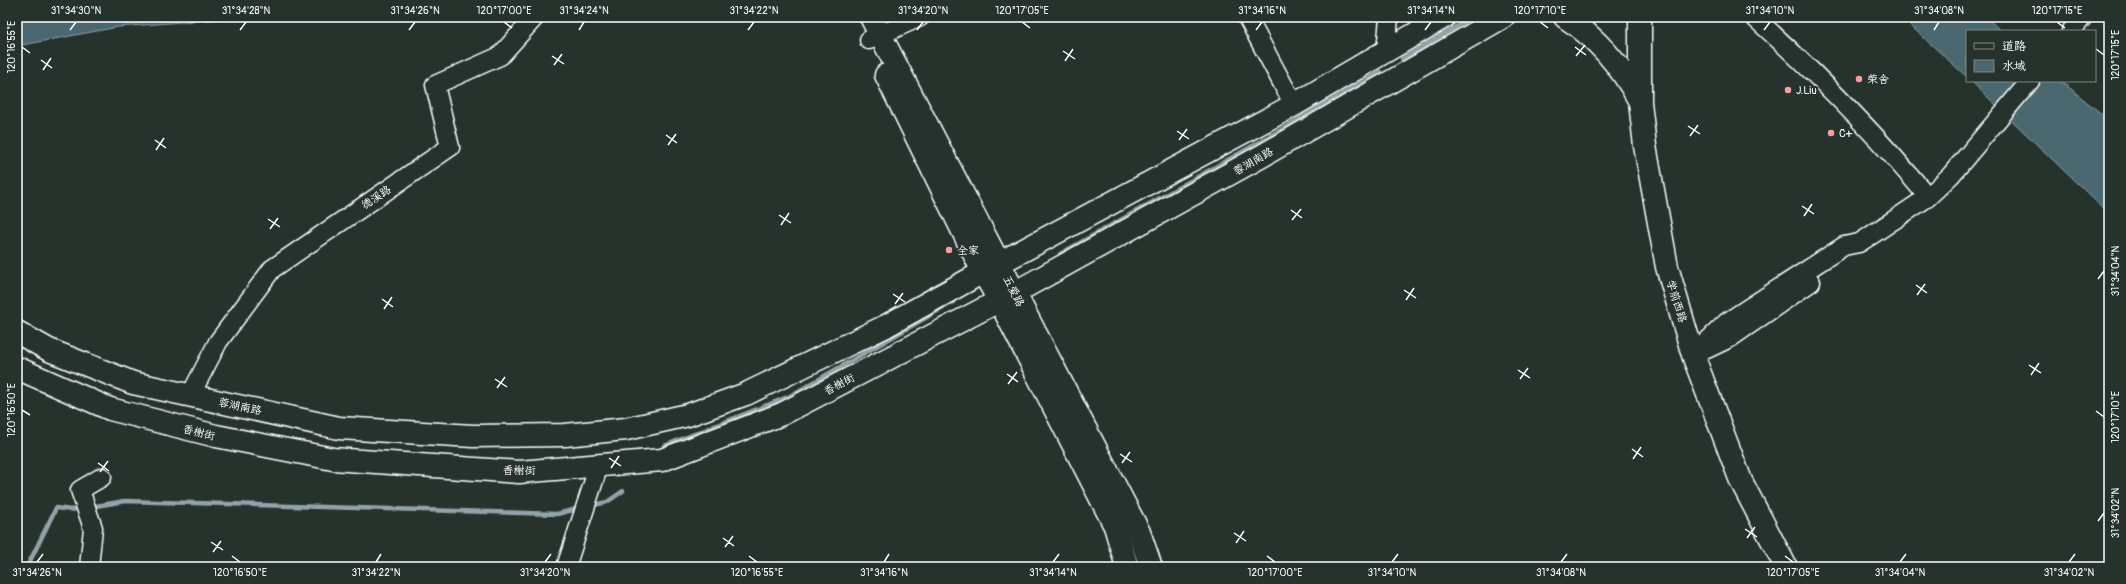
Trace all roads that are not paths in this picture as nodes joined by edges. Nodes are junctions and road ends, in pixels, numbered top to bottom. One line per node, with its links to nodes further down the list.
1 (535, 17): 26 (street, 德溪路)
2 (856, 17): 14 (main road, 五爱路)
3 (920, 17): 14 (street)
4 (1247, 17): 19 (street)
5 (1389, 17): 15 (street)
6 (1444, 17): 15 (main road)
7 (1518, 17): 12 (main road, 蓉湖南路)
8 (1565, 17): 18 (main road)
9 (1640, 17): 18 (main road, 学前西路)
10 (1754, 17): 20 (street)
11 (2082, 17): 13 (street)
12 (1500, 19): 16 (main road, 蓉湖南路)
13 (2073, 30)
14 (874, 31): 21 (main road, 五爱路)
15 (1386, 52): 16 (main road); 19 (main road)
16 (1399, 77): 22 (main road, 蓉湖南路)
17 (2029, 82): 20 (street)
18 (1640, 102): 24 (main road, 学前西路)
19 (1294, 105): 21 (main road)
20 (1928, 197): 24 (street)
21 (991, 267): 22 (main road, 五爱路); 26 (main road, 蓉湖南路)
22 (1007, 296): 27 (main road, 香榭街); 31 (main road, 五爱路); 32 (main road, 五爱路)
23 (17, 332): 26 (main road, 蓉湖南路)
24 (1693, 355): 33 (main road, 学前西路)
25 (17, 368): 27 (main road, 香榭街)
26 (190, 396)
27 (599, 465): 30 (street)
28 (102, 477): 29 (street)
29 (89, 567)
30 (566, 567)
31 (1127, 567)
32 (1151, 567)
33 (1786, 567)

